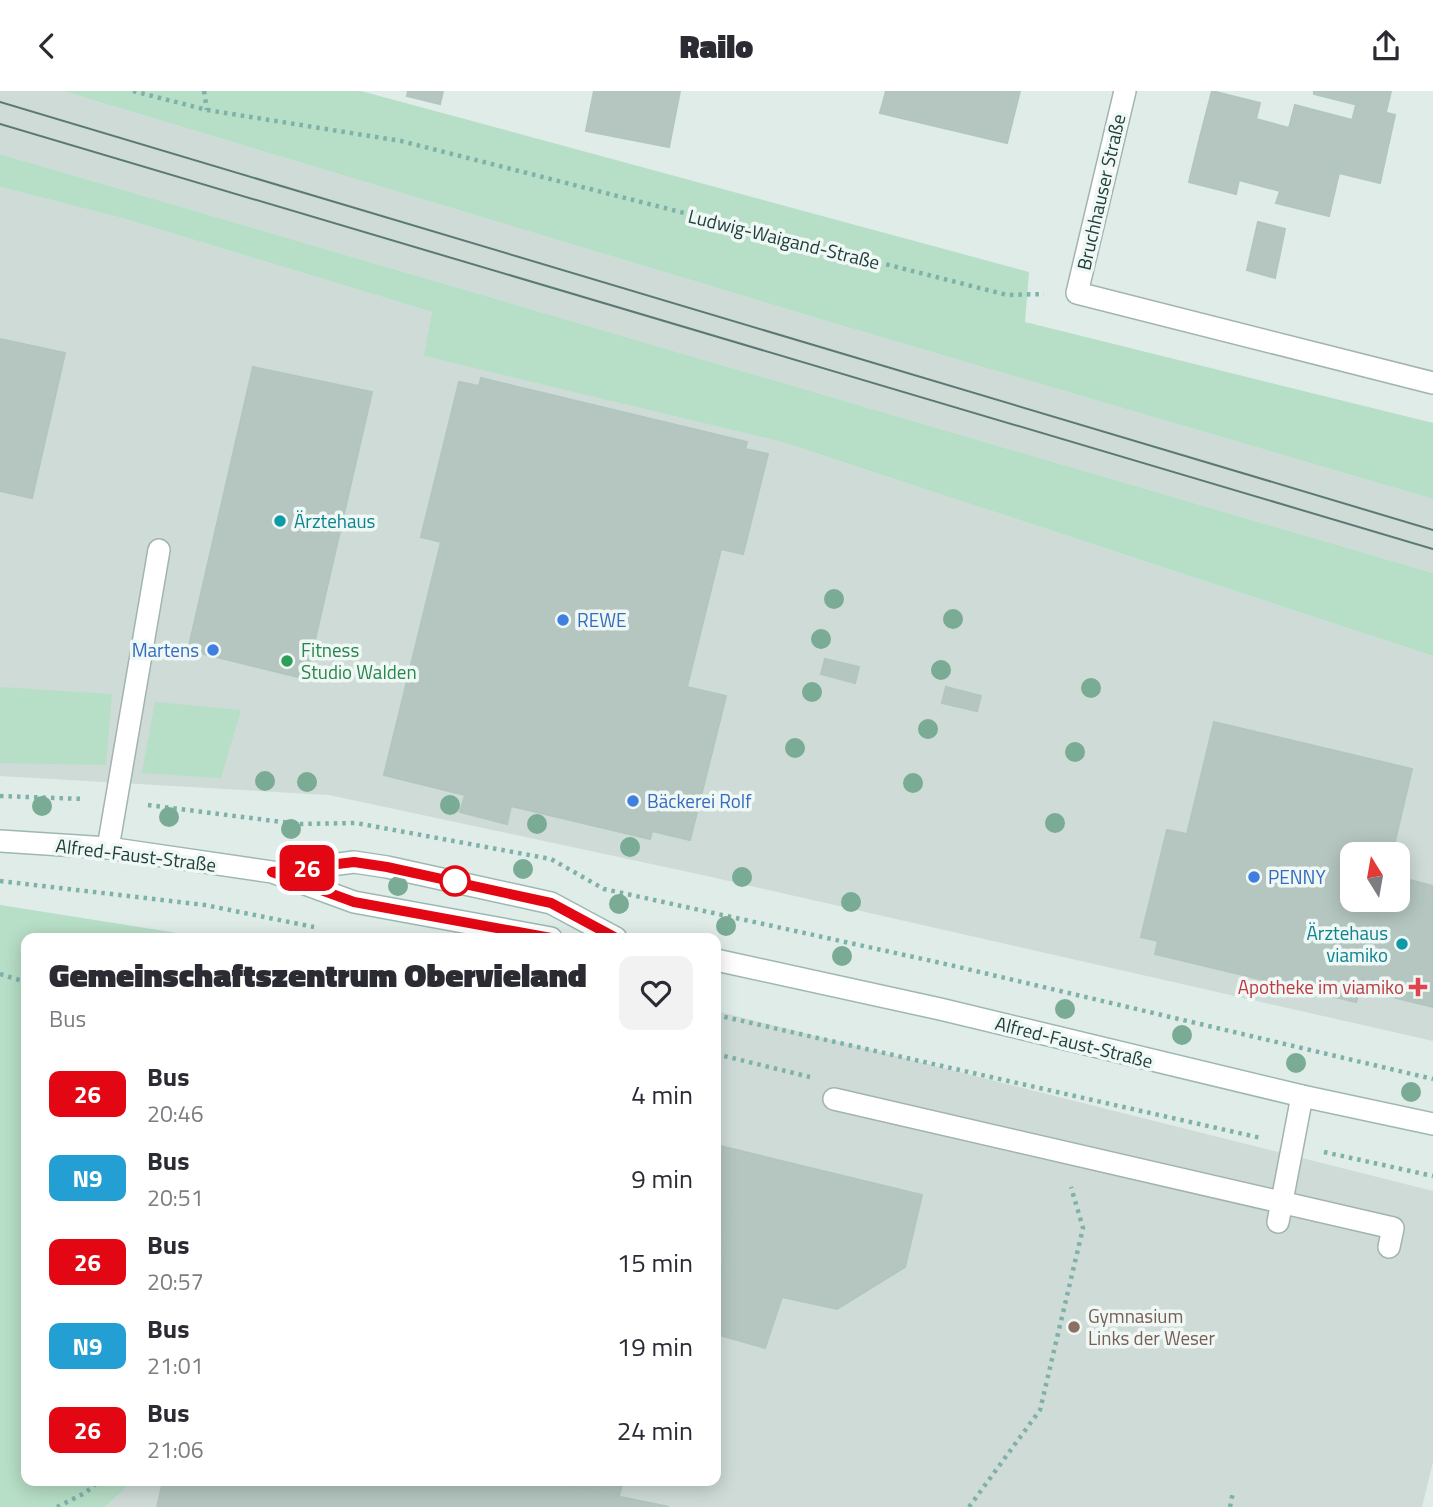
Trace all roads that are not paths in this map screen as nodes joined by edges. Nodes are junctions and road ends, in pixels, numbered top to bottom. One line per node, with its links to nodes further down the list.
1 (1125, 91): 2 (street, Bruchhauser Straße)
2 (1433, 383)
3 (159, 549): 5 (street)
4 (0, 841): 5 (street, Alfred-Faust-Straße)
5 (107, 848): 6 (street, Alfred-Faust-Straße)
6 (272, 872): 7 (street, Alfred-Faust-Straße); 8 (street, Alfred-Faust-Straße)
7 (524, 933)
8 (607, 933)
9 (721, 961): 10 (street, Alfred-Faust-Straße)
10 (1302, 1096): 12 (street, Alfred-Faust-Straße); 13 (street)
11 (834, 1099): 13 (street)
12 (1433, 1124)
13 (1280, 1212): 14 (street)
14 (1389, 1247)

